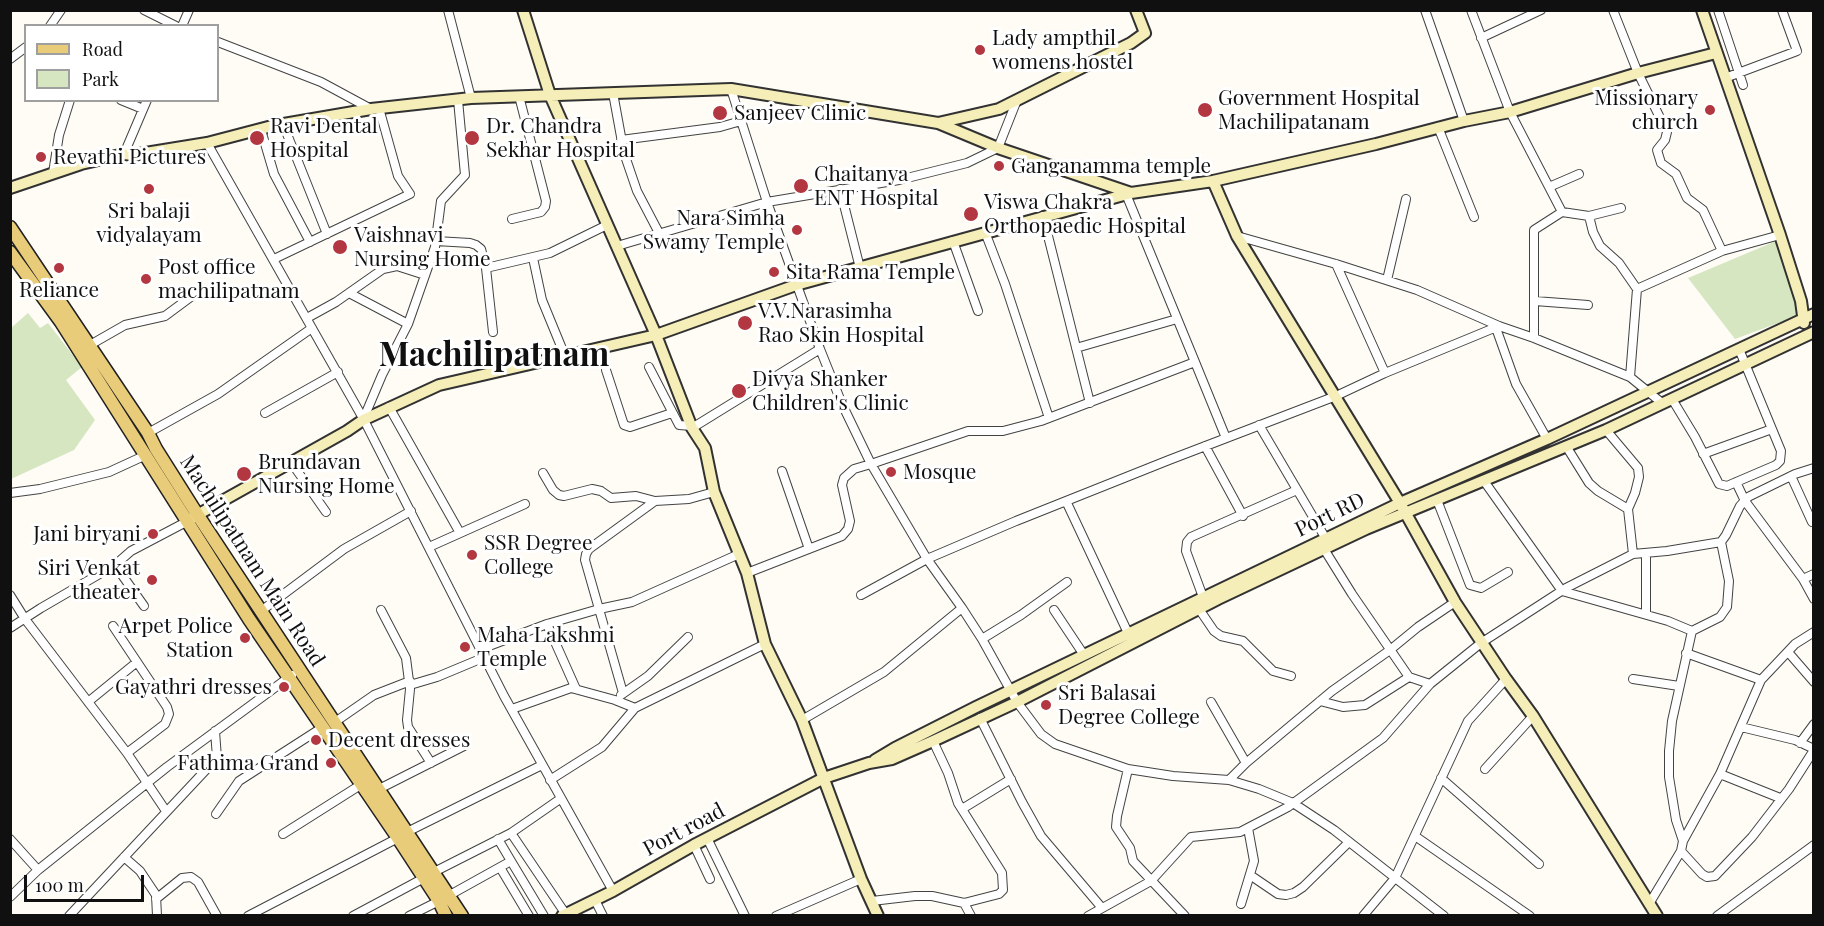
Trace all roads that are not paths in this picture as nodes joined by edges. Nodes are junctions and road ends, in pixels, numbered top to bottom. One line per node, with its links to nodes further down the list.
1 (61, 10): 14 (street)
2 (144, 10): 15 (street)
3 (189, 10): 16 (street)
4 (448, 10): 30 (street)
5 (1136, 10): 32 (street)
6 (1425, 10): 40 (street)
7 (1471, 10): 17 (street)
8 (1541, 10): 17 (street)
9 (1613, 10): 22 (street)
10 (1702, 10): 20 (street)
11 (1718, 10): 23 (street)
12 (1782, 10): 23 (street)
13 (527, 12): 28 (street)
14 (51, 24)
15 (172, 24)
16 (183, 24)
17 (1481, 38): 38 (street)
18 (219, 42): 37 (street)
19 (24, 48): 21 (street)
20 (1716, 53): 22 (street); 24 (street)
21 (10, 59)
22 (1638, 73): 38 (street); 75 (street)
23 (1739, 73): 24 (street); 25 (street)
24 (1725, 78): 69 (street)
25 (1743, 85)
26 (731, 89): 27 (street); 39 (street); 41 (street)
27 (613, 93): 28 (street); 45 (street)
28 (550, 95): 29 (street); 64 (street)
29 (519, 96): 30 (street); 63 (street)
30 (471, 98): 31 (street)
31 (458, 100): 37 (street); 71 (street)
32 (1017, 100): 41 (street); 47 (street)
33 (69, 102): 49 (street)
34 (126, 102): 36 (street)
35 (146, 102): 36 (street)
36 (143, 109): 48 (street)
37 (375, 109): 42 (street); 68 (street)
38 (1510, 112): 40 (street); 52 (street)
39 (741, 121): 45 (street); 57 (street)
40 (1464, 121): 43 (street)
41 (938, 123): 47 (street)
42 (283, 124): 44 (street); 68 (street)
43 (1438, 127): 51 (street); 62 (street)
44 (261, 130): 46 (street); 73 (street)
45 (621, 140): 67 (street)
46 (207, 144): 48 (street); 78 (street)
47 (998, 148): 54 (street); 55 (street)
48 (124, 154): 49 (street)
49 (53, 173): 53 (street)
50 (1579, 174): 52 (street)
51 (1213, 181): 55 (street); 70 (street)
52 (1549, 187): 59 (street)
53 (10, 188)
54 (840, 189): 57 (street); 81 (street)
55 (1129, 194): 60 (street); 94 (street)
56 (1406, 199): 83 (street)
57 (767, 202): 67 (street); 84 (street)
58 (1622, 208): 61 (street)
59 (1562, 212): 61 (street); 89 (street)
60 (1043, 216): 66 (street); 104 (street)
61 (1589, 216): 85 (street)
62 (1474, 217)
63 (512, 219)
64 (607, 225): 74 (street); 77 (street)
65 (10, 227): 103 (main road, Machilipatnam Main Road)
66 (985, 232): 72 (street); 122 (street)
67 (659, 233): 74 (street)
68 (327, 234): 73 (street)
69 (1780, 235): 75 (street); 88 (street)
70 (1237, 236): 79 (street); 116 (street)
71 (436, 241): 80 (street); 82 (street)
72 (953, 241): 81 (street); 91 (street)
73 (310, 242): 78 (street)
74 (617, 246): 101 (street)
75 (1722, 251): 85 (street)
76 (10, 252): 134 (main road, Machilipatnam Main Road)
77 (533, 258): 80 (street); 107 (street)
78 (274, 259): 93 (street)
79 (1336, 264): 83 (street); 113 (street)
80 (486, 267): 99 (street)
81 (860, 268): 84 (street)
82 (426, 275): 86 (street); 96 (street)
83 (1387, 280): 97 (street)
84 (796, 285): 101 (street); 105 (street)
85 (1637, 289): 114 (street)
86 (349, 293): 93 (street); 96 (street)
87 (192, 296): 103 (street)
88 (1801, 300): 92 (street); 95 (street)
89 (1535, 301): 90 (street); 102 (street)
90 (1588, 305)
91 (978, 311)
92 (1814, 314): 95 (street)
93 (307, 318): 98 (street)
94 (1177, 319): 104 (street); 108 (street)
95 (1802, 320): 100 (street); 106 (street)
96 (408, 324): 123 (street)
97 (1497, 327): 102 (street); 113 (street); 130 (street)
98 (312, 328): 112 (street); 128 (street)
99 (493, 332)
100 (1811, 333): 109 (street)
101 (656, 335): 107 (street); 125 (street)
102 (1534, 338): 114 (street)
103 (90, 345): 128 (main road, Machilipatnam Main Road)
104 (1076, 348): 118 (street)
105 (820, 349): 125 (street); 136 (street)
106 (1739, 349): 109 (street); 115 (street)
107 (565, 356): 119 (street)
108 (1196, 362): 118 (street); 129 (street)
109 (1745, 364): 117 (street); 126 (street)
110 (649, 367): 121 (street)
111 (606, 370): 121 (street)
112 (338, 372): 120 (street); 123 (street)
113 (1385, 373): 116 (street)
114 (1630, 377): 115 (street)
115 (1647, 392): 117 (street); 130 (street)
116 (1336, 396): 124 (street); 151 (street)
117 (1667, 401): 127 (street); 133 (street)
118 (1090, 403): 122 (street)
119 (389, 407): 123 (street); 158 (street)
120 (265, 413)
121 (672, 413): 125 (street)
122 (1049, 418): 136 (street)
123 (363, 420): 135 (street); 153 (street)
124 (1259, 425): 129 (street); 143 (street)
125 (692, 427): 144 (street)
126 (1772, 429): 133 (street); 142 (street)
127 (1606, 430): 132 (street); 152 (street)
128 (148, 433): 156 (main road, Machilipatnam Main Road)
129 (1226, 438): 131 (street)
130 (1547, 439): 151 (street)
131 (1205, 446): 148 (street); 155 (street)
132 (1566, 446): 141 (street); 152 (street)
133 (1703, 454): 142 (street)
134 (146, 455): 145 (street); 156 (main road, Machilipatnam Main Road)
135 (291, 462): 154 (street); 156 (street)
136 (871, 464): 162 (street); 166 (street)
137 (1814, 468): 140 (street)
138 (782, 471): 162 (street)
139 (543, 473): 147 (street)
140 (1791, 476): 149 (street); 157 (street)
141 (1484, 481): 146 (street); 173 (street)
142 (1736, 482): 149 (street)
143 (1297, 490): 155 (street); 160 (street)
144 (714, 492): 147 (street); 164 (street)
145 (10, 493)
146 (1437, 500): 151 (street); 168 (street)
147 (655, 501): 181 (street)
148 (1066, 501): 166 (street); 192 (street)
149 (1745, 501): 159 (street); 171 (street)
150 (525, 504): 158 (street)
151 (1403, 507): 160 (street); 178 (street)
152 (1628, 509): 165 (street)
153 (411, 511): 161 (street); 185 (street)
154 (326, 512)
155 (1243, 516): 176 (street)
156 (192, 517): 167 (street); 185 (main road, Machilipatnam Main Road); 205 (main road, Machilipatnam Main Road)
157 (1813, 523)
158 (460, 533): 161 (street)
159 (1721, 542): 163 (street); 191 (street)
160 (1325, 544): 176 (street, Port RD); 182 (street); 199 (street)
161 (429, 547): 198 (street)
162 (809, 549): 169 (street)
163 (1646, 553): 165 (street); 186 (street)
164 (739, 554): 169 (street); 181 (street)
165 (1634, 554): 173 (street)
166 (927, 559): 175 (street); 180 (street)
167 (115, 565): 179 (street); 187 (street)
168 (1508, 572)
169 (747, 573): 197 (street)
170 (1814, 574): 171 (street)
171 (1803, 579): 177 (street)
172 (1067, 582): 195 (street)
173 (1562, 591): 186 (street); 196 (street)
174 (10, 595): 187 (street)
175 (861, 595)
176 (1203, 597): 192 (street, Port RD)
177 (1814, 599)
178 (1455, 602): 196 (street); 199 (street)
179 (144, 606)
180 (962, 608): 195 (street); 227 (street)
181 (599, 609): 188 (street); 217 (street)
182 (1199, 609): 206 (street); 221 (street)
183 (381, 610): 212 (street)
184 (1054, 610): 202 (street)
185 (261, 611): 205 (main road, Machilipatnam Main Road)
186 (1646, 614): 191 (street)
187 (25, 619): 190 (street); 220 (street)
188 (547, 624): 198 (street); 215 (street)
189 (113, 626): 204 (street)
190 (10, 628)
191 (1692, 631): 201 (street)
192 (1128, 633): 202 (street, Port RD)
193 (1813, 633): 200 (street)
194 (688, 637): 217 (street)
195 (982, 639): 216 (street)
196 (1481, 643): 208 (street); 213 (street)
197 (765, 644): 223 (street); 227 (street)
198 (481, 649): 203 (street)
199 (1390, 650): 207 (street); 219 (street)
200 (1788, 652): 210 (street); 211 (street)
201 (1686, 653): 210 (street); 214 (street)
202 (1084, 655): 216 (street, Port RD)
203 (485, 657): 212 (street); 224 (street)
204 (137, 662): 220 (street); 236 (street)
205 (295, 673): 228 (main road, Machilipatnam Main Road); 231 (street)
206 (1291, 676)
207 (1409, 677): 213 (street); 219 (street)
208 (1506, 679): 225 (street); 245 (street)
209 (1633, 679): 214 (street)
210 (1761, 680): 230 (street)
211 (1814, 682)
212 (410, 683): 228 (street); 237 (street)
213 (1430, 684): 254 (street)
214 (1679, 686): 267 (street)
215 (576, 690): 218 (street); 224 (street)
216 (1012, 691): 221 (street); 239 (street, Port RD)
217 (623, 693): 218 (street)
218 (615, 700): 223 (street)
219 (1320, 701): 238 (street)
220 (88, 702): 236 (street)
221 (1017, 702): 226 (street); 241 (street)
222 (1211, 702): 238 (street)
223 (635, 708): 247 (street)
224 (512, 710): 240 (street)
225 (1533, 716): 242 (street); 290 (street)
226 (981, 718): 232 (street); 246 (street)
227 (802, 720): 244 (street)
228 (329, 724): 249 (main road, Machilipatnam Main Road); 251 (main road, Machilipatnam Main Road); 257 (street)
229 (1814, 724): 233 (street)
230 (1741, 727): 233 (street); 243 (street)
231 (214, 731): 250 (street); 256 (street)
232 (933, 741): 239 (street); 255 (street)
233 (1800, 743): 235 (street)
234 (464, 746): 237 (street)
235 (1814, 750): 252 (street)
236 (127, 753): 250 (street)
237 (431, 763): 251 (street)
238 (1246, 763): 248 (street)
239 (869, 764): 244 (street, Port road)
240 (542, 765): 247 (street); 261 (street)
241 (1128, 769): 248 (street); 281 (street)
242 (1485, 770)
243 (1720, 774): 252 (street); 267 (street)
244 (824, 778): 263 (street, Port road); 280 (street)
245 (1442, 778): 262 (street); 273 (street)
246 (1011, 779): 255 (street); 291 (street)
247 (550, 780): 253 (street)
248 (1229, 780): 254 (street)
249 (362, 784): 260 (street); 261 (main road, Machilipatnam Main Road)
250 (147, 785): 256 (street); 275 (street)
251 (379, 789): 261 (main road, Machilipatnam Main Road)
252 (1780, 798): 270 (street)
253 (560, 799): 259 (street); 282 (street)
254 (1293, 802): 258 (street); 266 (street)
255 (962, 809): 288 (street)
256 (166, 811): 271 (street)
257 (216, 814)
258 (1248, 828): 277 (street); 281 (street)
259 (511, 833): 265 (street); 304 (street)
260 (283, 834)
261 (403, 835): 276 (main road, Machilipatnam Main Road); 297 (street)
262 (1414, 836): 278 (street); 313 (street)
263 (707, 838): 268 (street, Port road); 306 (street)
264 (10, 839): 275 (street)
265 (498, 839): 272 (street); 276 (street)
266 (1349, 842): 277 (street); 278 (street)
267 (1683, 842): 270 (street)
268 (694, 845): 279 (street); 282 (street, Port road)
269 (1814, 845): 315 (street)
270 (1680, 851): 290 (street)
271 (124, 857): 285 (street); 294 (street)
272 (511, 861): 274 (street); 303 (street)
273 (1539, 864)
274 (501, 869): 284 (street); 302 (street)
275 (38, 870): 283 (street)
276 (429, 875): 284 (main road, Machilipatnam Main Road); 298 (street)
277 (1250, 875): 289 (street)
278 (1395, 878): 311 (street); 312 (street)
279 (710, 879)
280 (861, 879): 287 (street); 293 (street)
281 (1150, 881): 291 (street); 310 (street)
282 (613, 891): 286 (street, Port road)
283 (10, 897)
284 (444, 898): 299 (street); 300 (main road, Machilipatnam Main Road); 301 (main road, Machilipatnam Main Road)
285 (156, 899): 292 (street); 296 (street)
286 (595, 900): 304 (street, Port road); 305 (street)
287 (872, 901): 288 (street); 307 (street)
288 (964, 903): 308 (street)
289 (1241, 904)
290 (1649, 904): 314 (street)
291 (1102, 908): 309 (street)
292 (157, 912): 295 (street)
293 (781, 914)
294 (70, 915)
295 (149, 915)
296 (217, 915)
297 (248, 915)
298 (353, 915)
299 (409, 915)
300 (446, 915)
301 (462, 915)
302 (529, 915)
303 (544, 915)
304 (565, 915)
305 (603, 915)
306 (745, 915)
307 (878, 915)
308 (971, 915)
309 (1088, 915)
310 (1185, 915)
311 (1363, 915)
312 (1444, 915)
313 (1530, 915)
314 (1657, 915)
315 (1717, 915)

